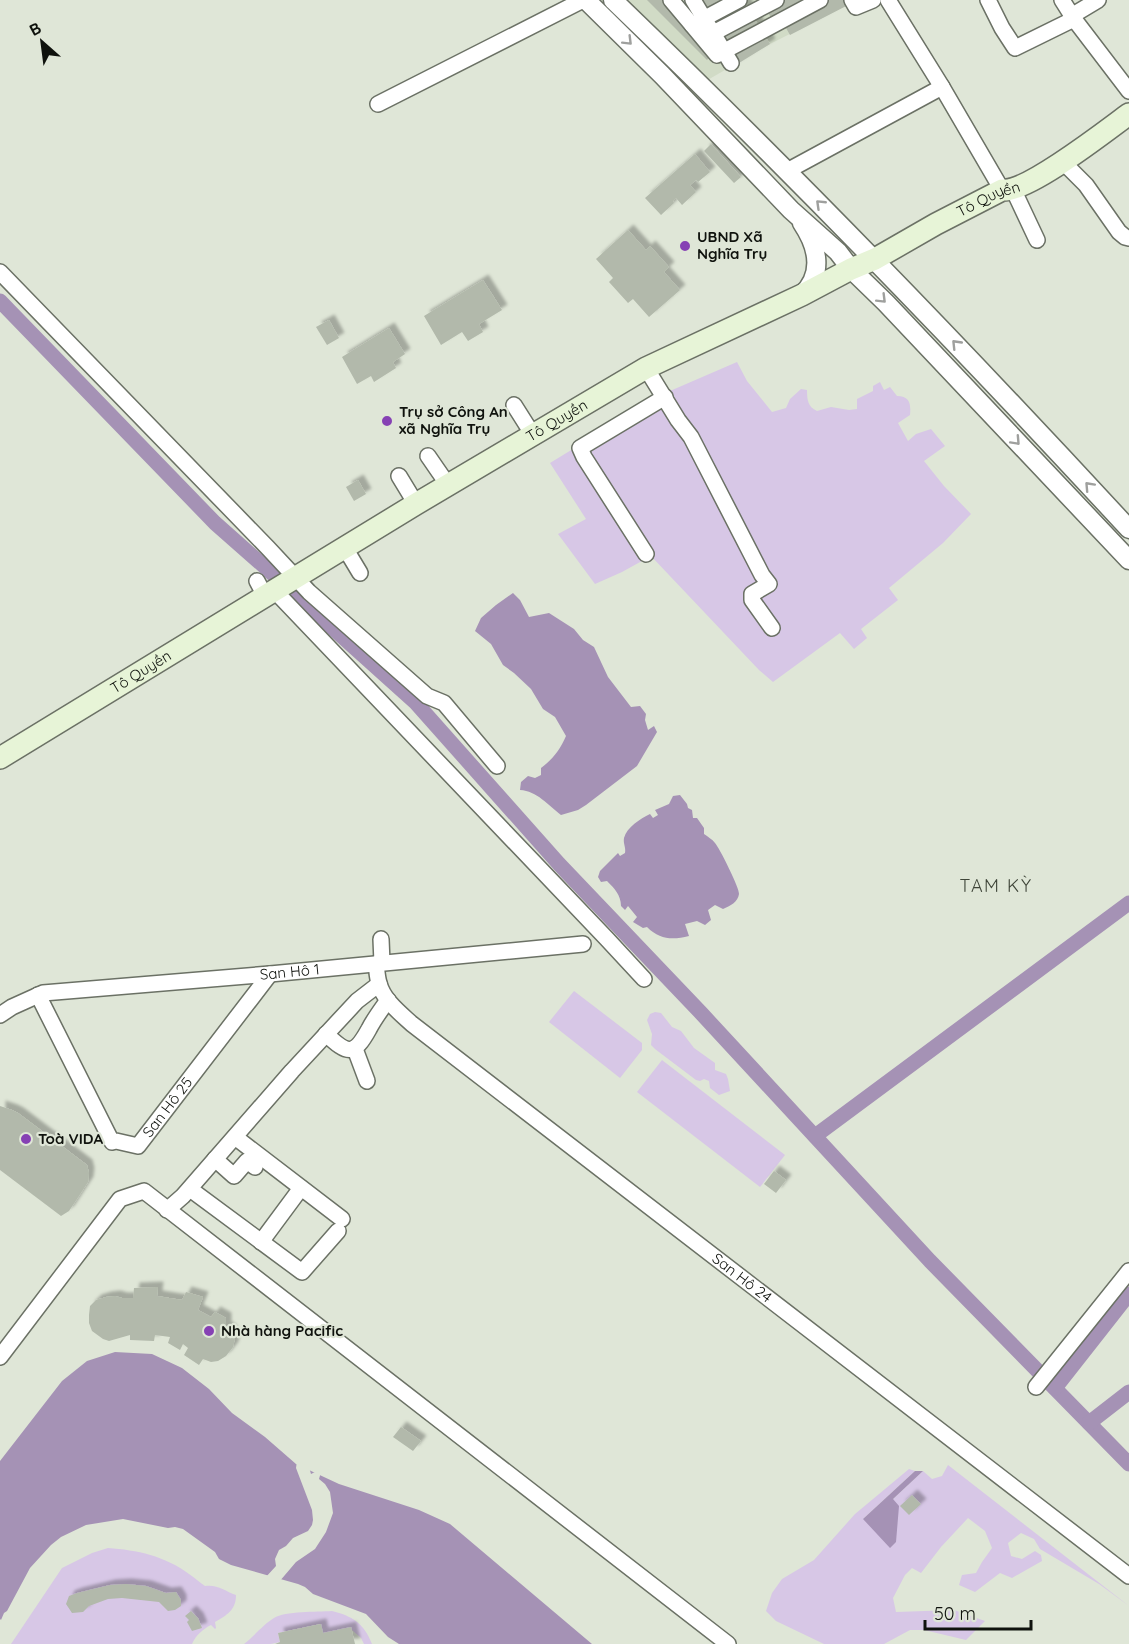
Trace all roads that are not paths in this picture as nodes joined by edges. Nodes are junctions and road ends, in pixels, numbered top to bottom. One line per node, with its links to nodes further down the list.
1 (584, 0): 21 (street); 25 (street, one-way to 25)
2 (613, 0): 24 (street)
3 (820, 0): 12 (street)
4 (852, 0): 5 (street)
5 (873, 0)
6 (888, 0): 19 (street)
7 (988, 0): 15 (street)
8 (1062, 0): 15 (street)
9 (1098, 0): 15 (street)
10 (735, 1): 13 (street); 14 (street)
11 (766, 2): 14 (street); 16 (street)
12 (796, 5): 16 (street)
13 (689, 7): 17 (street)
14 (743, 17): 17 (street); 18 (street)
15 (1073, 17): 20 (street)
16 (773, 27): 18 (street)
17 (709, 36): 18 (street)
18 (757, 40)
19 (942, 87): 24 (street); 26 (street)
20 (1129, 91)
21 (378, 104)
22 (1129, 114): 23 (main road, Tô Quyền)
23 (1063, 162): 26 (main road, Tô Quyền); 28 (street)
24 (787, 171): 25 (street); 30 (street, one-way to 24)
25 (770, 188): 27 (street)
26 (1008, 189): 29 (street); 30 (main road, Tô Quyền)
27 (798, 217): 31 (street); 33 (street)
28 (1129, 238)
29 (1037, 240)
30 (875, 259): 31 (main road, Tô Quyền); 42 (street, one-way to 30)
31 (851, 269): 33 (main road, Tô Quyền); 45 (street, one-way to 45)
32 (0, 272): 47 (street)
33 (802, 295): 34 (main road, Tô Quyền)
34 (646, 368): 35 (street); 37 (main road, Tô Quyền)
35 (665, 397): 44 (street); 49 (street)
36 (514, 405): 37 (street)
37 (533, 435): 40 (main road, Tô Quyền)
38 (428, 456): 40 (street)
39 (399, 476): 41 (street)
40 (448, 485): 41 (main road, Tô Quyền)
41 (416, 504): 43 (main road, Tô Quyền)
42 (1129, 529)
43 (345, 548): 46 (street); 47 (main road, Tô Quyền)
44 (646, 554)
45 (1127, 554)
46 (360, 573)
47 (295, 578): 48 (main road, Tô Quyền); 51 (street)
48 (265, 589): 50 (main road, Tô Quyền); 56 (street)
49 (772, 628)
50 (0, 758)
51 (497, 766)
52 (381, 939): 54 (street, San Hô 24)
53 (583, 944): 54 (street, San Hô 1)
54 (379, 963): 55 (street, San Hô 1); 57 (street, San Hô 24)
55 (270, 974): 58 (street, San Hô 1); 58 (street, San Hô 25)
56 (644, 979)
57 (379, 984): 59 (street, San Hô 24); 61 (street)
58 (38, 995): 60 (street, San Hô 1)
59 (388, 1000): 62 (street); 74 (street, San Hô 24)
60 (0, 1015)
61 (326, 1034): 62 (street); 64 (street)
62 (356, 1049): 63 (street)
63 (367, 1081)
64 (235, 1137): 65 (street); 67 (street)
65 (215, 1159): 66 (street); 68 (street)
66 (255, 1167)
67 (301, 1188): 70 (street); 70 (street)
68 (190, 1189): 69 (street); 70 (street)
69 (168, 1210): 72 (street); 75 (street)
70 (261, 1242)
71 (1129, 1271): 73 (street)
72 (0, 1357)
73 (1042, 1380)
74 (1129, 1576)
75 (728, 1644)

